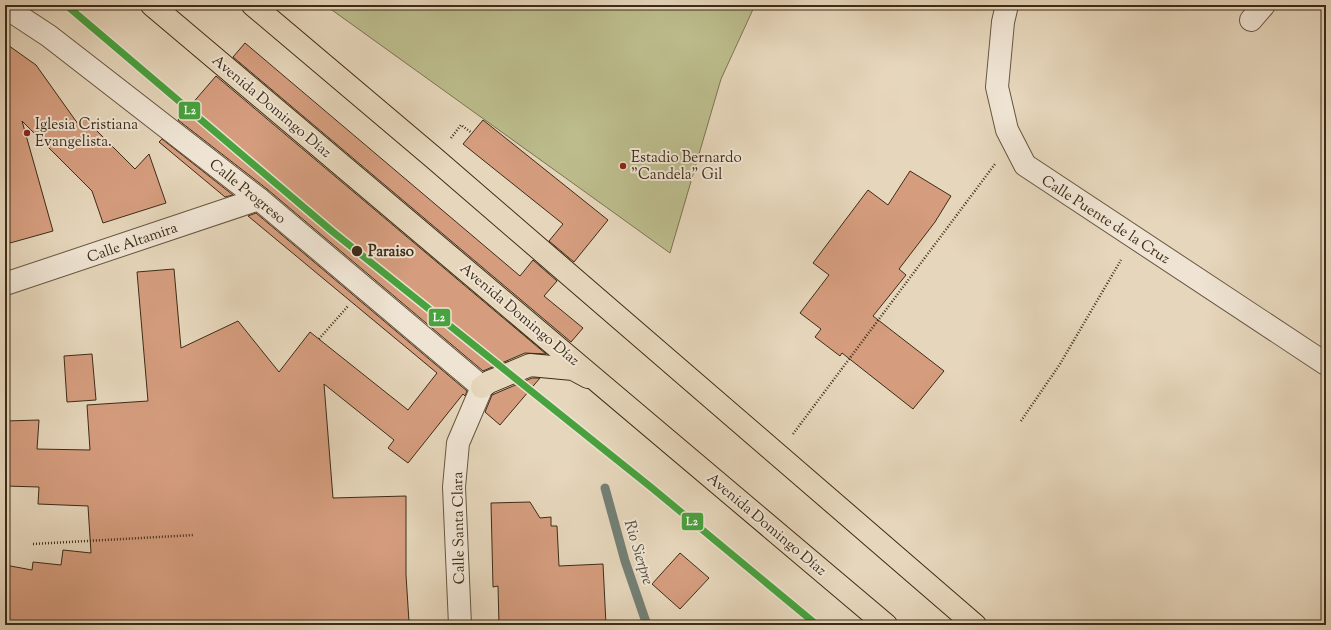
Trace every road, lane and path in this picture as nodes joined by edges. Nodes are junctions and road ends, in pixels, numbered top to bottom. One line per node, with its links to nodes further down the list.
1 (152, 5): 13 (main road, Avenida Domingo Díaz)
2 (252, 5): 20 (main road)
3 (1007, 5): 11 (street, Calle Puente de la Cruz)
4 (5, 7): 6 (street, Calle Progreso)
5 (996, 163): 15 (path)
6 (259, 199): 8 (street, Calle Altamira); 9 (street, Calle Progreso)
7 (1125, 254): 14 (path)
8 (5, 284)
9 (365, 287): 10 (path); 12 (street, Calle Progreso)
10 (319, 339)
11 (1326, 364)
12 (482, 387): 13 (main road); 18 (street, Calle Santa Clara)
13 (611, 391): 19 (main road, Avenida Domingo Díaz)
14 (1021, 421)
15 (789, 439)
16 (194, 535): 17 (path)
17 (33, 544)
18 (460, 625)
19 (886, 625)
20 (975, 625)

